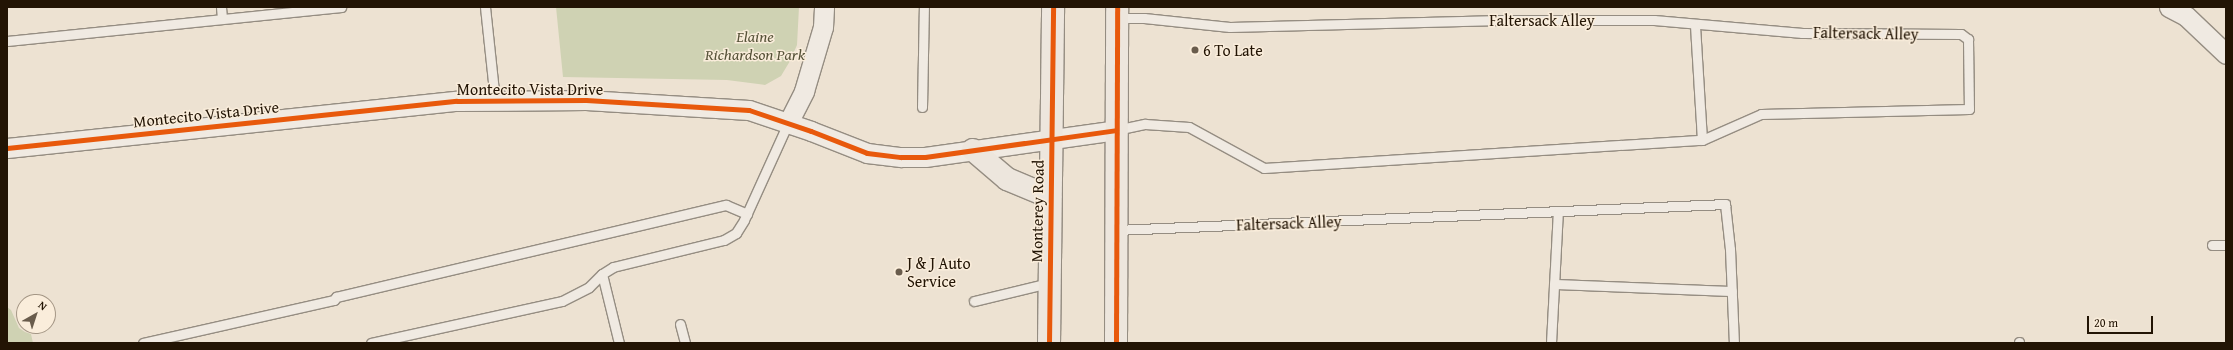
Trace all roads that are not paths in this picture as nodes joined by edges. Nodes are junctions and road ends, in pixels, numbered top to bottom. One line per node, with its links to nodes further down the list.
1 (221, 7): 9 (lane)
2 (341, 7): 9 (lane)
3 (485, 7): 13 (lane)
4 (824, 7): 15 (street)
5 (924, 7): 14 (lane)
6 (1053, 7): 17 (main road, Monterey Road)
7 (2169, 7): 12 (street)
8 (1117, 12): 10 (lane, Faltersack Alley); 16 (main road)
9 (222, 19): 11 (lane)
10 (1695, 24): 18 (lane); 18 (lane, Faltersack Alley)
11 (7, 41)
12 (2226, 54)
13 (495, 101): 15 (street, Montecito Vista Drive); 19 (street, Montecito Vista Drive)
14 (922, 107)
15 (788, 123): 20 (street, Montecito Vista Drive); 23 (lane)
16 (1116, 130): 17 (street, Montecito Vista Drive); 18 (lane); 24 (main road)
17 (1052, 139): 20 (street, Montecito Vista Drive); 21 (main road, Monterey Road)
18 (1702, 140)
19 (7, 148)
20 (973, 150): 21 (main road)
21 (1050, 197): 28 (main road, Monterey Road)
22 (1558, 211): 24 (lane, Faltersack Alley); 29 (lane); 30 (lane, Faltersack Alley)
23 (747, 214): 27 (lane); 34 (lane)
24 (1116, 230): 39 (main road)
25 (2212, 245): 26 (lane)
26 (2226, 245)
27 (602, 274): 33 (lane); 36 (lane)
28 (1049, 283): 31 (lane); 38 (main road, Monterey Road)
29 (1554, 284): 30 (lane); 40 (lane)
30 (1732, 291): 41 (lane)
31 (974, 301)
32 (680, 324): 37 (lane)
33 (399, 339): 35 (lane)
34 (143, 343)
35 (371, 343)
36 (619, 343)
37 (685, 343)
38 (1049, 343)
39 (1116, 343)
40 (1551, 343)
41 (1734, 343)

